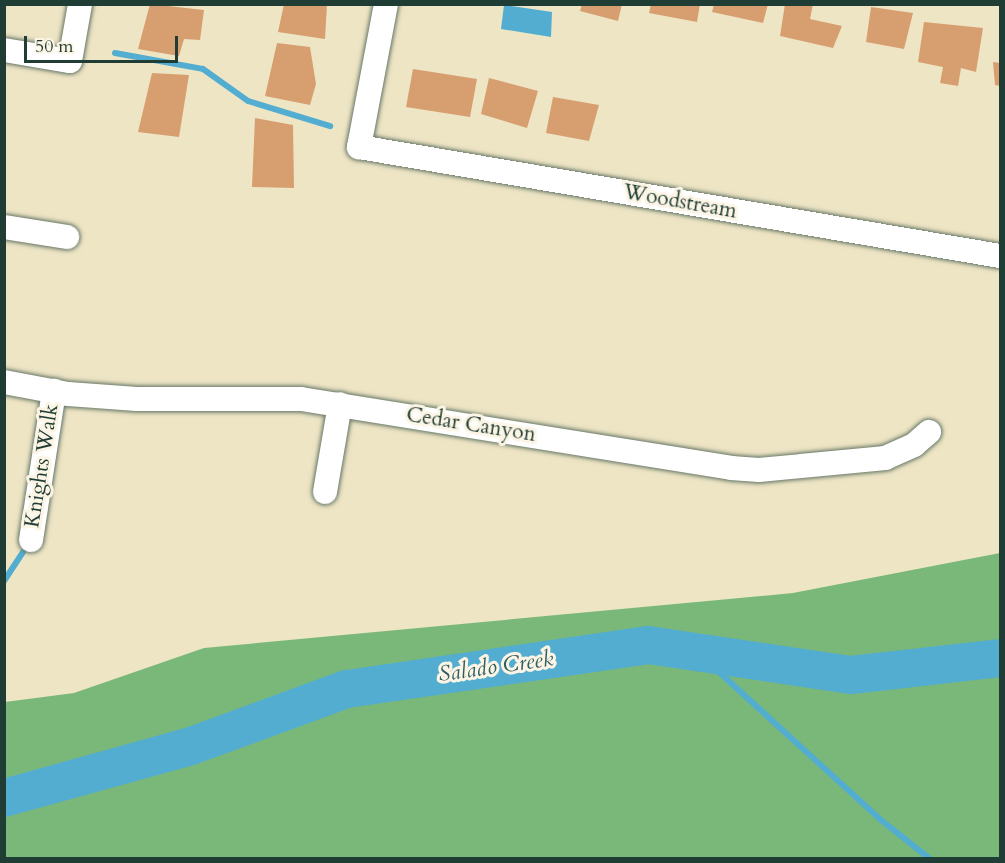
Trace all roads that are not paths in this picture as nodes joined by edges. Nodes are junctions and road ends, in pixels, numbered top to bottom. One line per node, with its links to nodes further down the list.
1 (80, 4): 3 (street)
2 (386, 4): 6 (street, Woodstream)
3 (4, 50)
4 (4, 227): 5 (street)
5 (67, 237)
6 (1000, 256)
7 (4, 382): 8 (street, Cedar Canyon)
8 (54, 391): 9 (street, Cedar Canyon); 12 (street, Knights Walk)
9 (340, 404): 10 (street, Cedar Canyon); 11 (street)
10 (929, 432)
11 (325, 492)
12 (31, 540)

